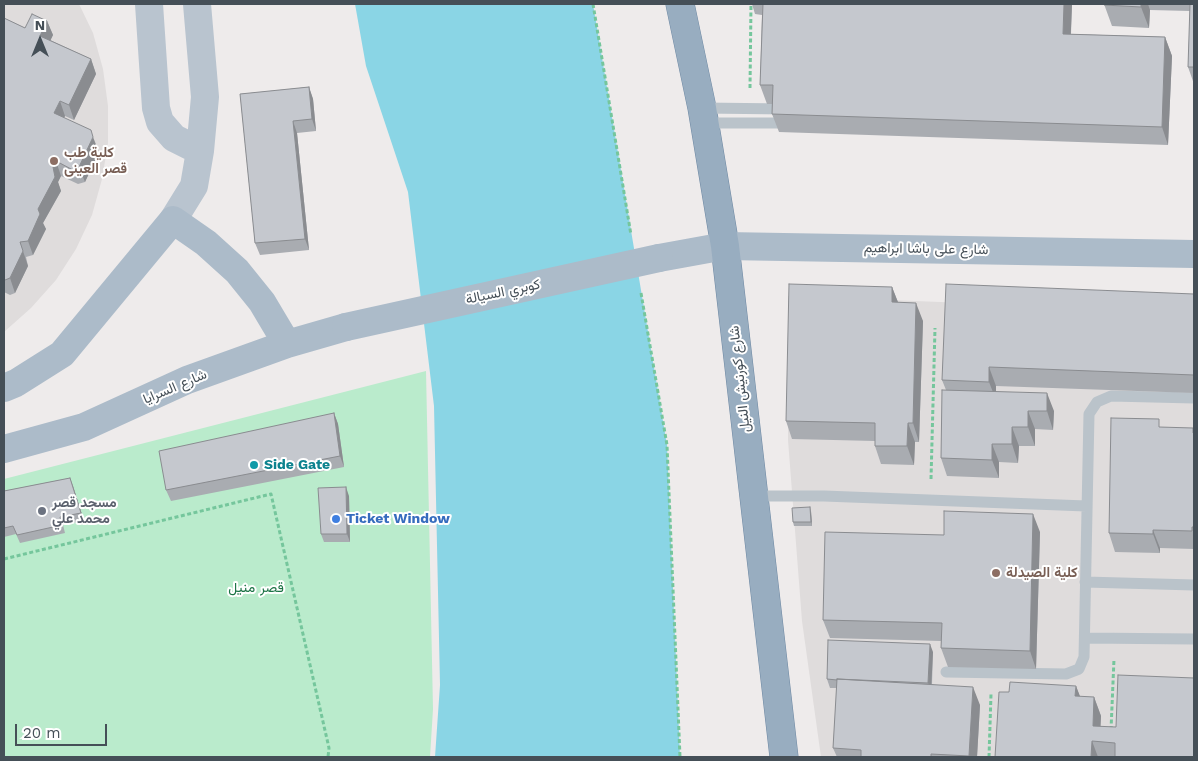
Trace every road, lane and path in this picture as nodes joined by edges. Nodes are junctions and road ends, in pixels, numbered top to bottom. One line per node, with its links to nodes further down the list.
1 (149, 4): 10 (main road)
2 (197, 4): 10 (main road)
3 (593, 4): 12 (path)
4 (680, 4): 8 (highway, شارع كورنيش النيل)
5 (751, 4): 6 (path)
6 (749, 109): 7 (lane); 8 (lane)
7 (799, 110)
8 (703, 116): 9 (lane); 13 (highway, شارع كورنيش النيل)
9 (798, 124)
10 (200, 151): 11 (main road)
11 (173, 220): 19 (main road); 20 (main road)
12 (632, 241)
13 (725, 246): 14 (main road, شارع على باشا ابراهيم); 15 (main road, شارع على باشا ابراهيم); 23 (highway, شارع كورنيش النيل)
14 (1194, 254)
15 (659, 258): 17 (main road, كوبري السيالة, bridge)
16 (640, 289): 36 (path)
17 (346, 327): 19 (main road, شارع السرايا)
18 (935, 328): 24 (path)
19 (287, 344): 22 (main road, شارع السرايا)
20 (4, 388)
21 (1194, 398): 25 (lane)
22 (4, 449)
23 (754, 496): 24 (lane); 37 (highway, شارع كورنيش النيل)
24 (930, 500): 25 (lane)
25 (1086, 506): 27 (lane)
26 (4, 559): 35 (path)
27 (1085, 582): 28 (lane); 29 (lane)
28 (1194, 585)
29 (1085, 638): 30 (lane); 33 (lane)
30 (1115, 638): 31 (lane); 34 (path)
31 (1194, 640)
32 (946, 672): 33 (lane)
33 (991, 674): 38 (path)
34 (1111, 738)
35 (328, 757)
36 (680, 757)
37 (784, 757)
38 (990, 757)

